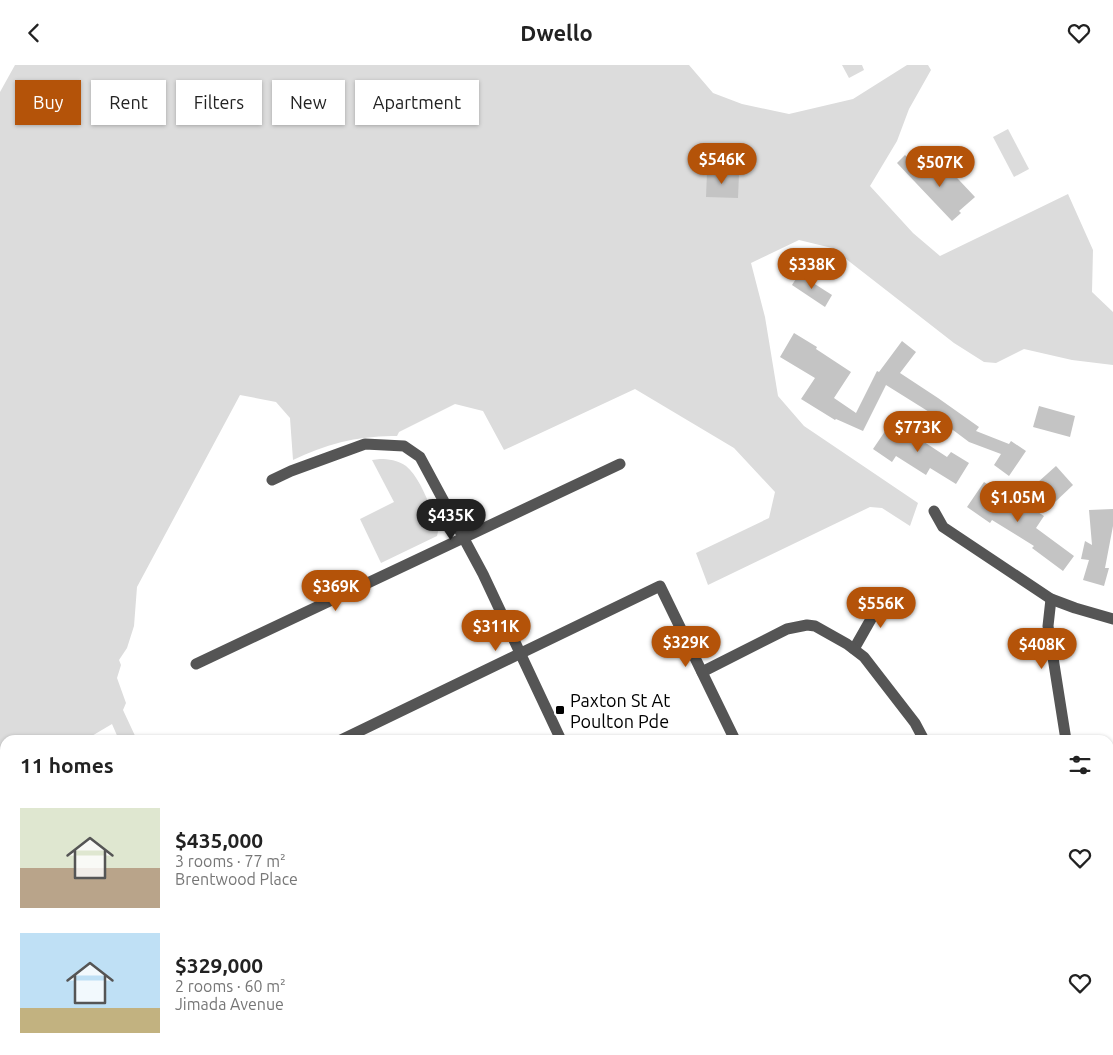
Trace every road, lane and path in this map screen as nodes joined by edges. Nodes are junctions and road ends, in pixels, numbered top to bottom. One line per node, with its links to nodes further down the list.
1 (620, 464): 4 (street)
2 (272, 480): 4 (street)
3 (934, 511): 6 (street)
4 (465, 538): 9 (street); 10 (street)
5 (891, 595): 8 (street)
6 (1051, 599): 7 (street); 16 (street)
7 (1113, 619)
8 (854, 649): 11 (street); 15 (street)
9 (521, 655): 11 (street); 12 (street); 13 (street)
10 (196, 664)
11 (702, 672): 14 (street)
12 (352, 735)
13 (559, 735)
14 (733, 735)
15 (921, 735)
16 (1065, 735)

